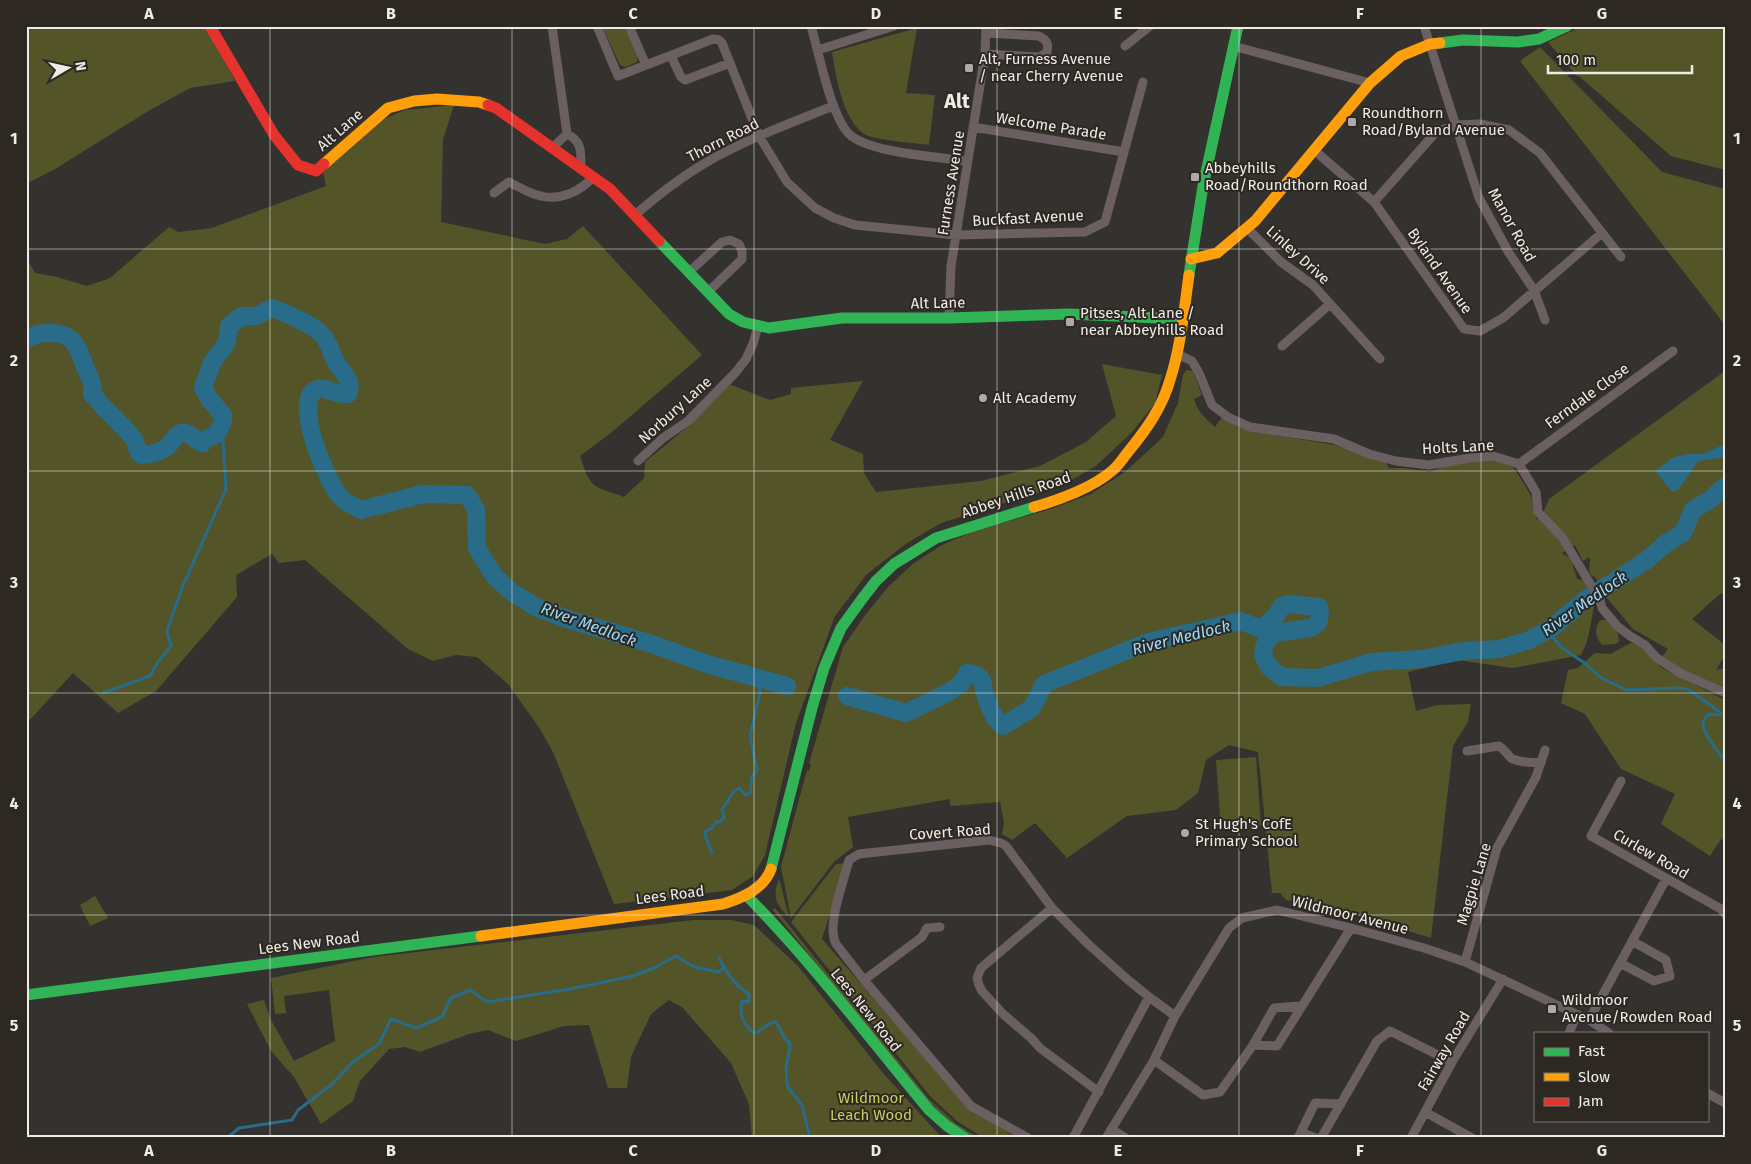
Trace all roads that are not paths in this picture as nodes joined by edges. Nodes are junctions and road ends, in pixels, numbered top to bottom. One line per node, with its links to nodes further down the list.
1 (210, 26): 27 (street, Alt Lane)
2 (552, 26): 25 (street)
3 (597, 26): 19 (street)
4 (630, 26): 19 (street)
5 (811, 26): 15 (street)
6 (1150, 26): 13 (street)
7 (1238, 26): 14 (street, Abbey Hills Road)
8 (1424, 26): 12 (street, Manor Road)
9 (1567, 26): 12 (street)
10 (891, 27): 15 (street)
11 (986, 29): 16 (street, Furness Avenue); 16 (street, Furness Avenue)
12 (1430, 44): 21 (street); 23 (street, Manor Road)
13 (1125, 46)
14 (1233, 46): 21 (street); 40 (street, Abbey Hills Road)
15 (818, 50): 22 (street)
16 (985, 54): 24 (street, Furness Avenue)
17 (671, 56): 18 (street); 18 (street, Buckfast Avenue); 19 (street)
18 (730, 64): 26 (street, Buckfast Avenue)
19 (646, 65)
20 (1143, 82): 29 (street, Buckfast Avenue)
21 (1370, 83): 28 (street)
22 (833, 106): 26 (street, Thorn Road); 30 (street)
23 (1456, 125): 34 (street); 37 (street); 42 (street, Manor Road)
24 (973, 127): 29 (street, Welcome Parade); 30 (street, Furness Avenue)
25 (567, 134): 27 (street); 31 (street)
26 (760, 136): 35 (street, Thorn Road); 38 (street, Buckfast Avenue)
27 (552, 148): 31 (street, Alt Lane)
28 (1314, 150): 34 (street, Byland Avenue); 36 (street)
29 (1124, 152): 38 (street, Buckfast Avenue)
30 (967, 161): 38 (street, Furness Avenue)
31 (581, 168): 32 (street, Alt Lane)
32 (593, 177): 33 (street); 35 (street, Alt Lane)
33 (494, 192)
34 (1374, 202): 42 (street, Byland Avenue)
35 (635, 215): 41 (street, Alt Lane)
36 (1247, 228): 40 (street); 44 (street, Linley Drive)
37 (1602, 232): 39 (street); 42 (street, Byland Avenue)
38 (956, 235): 45 (street, Furness Avenue)
39 (1621, 257)
40 (1191, 259): 46 (street, Abbey Hills Road)
41 (689, 272): 43 (street, Alt Lane); 43 (street)
42 (1534, 290): 47 (street, Manor Road)
43 (708, 292): 48 (street, Alt Lane)
44 (1330, 304): 49 (street, Linley Drive); 52 (street, Linley Drive)
45 (949, 318): 46 (street, Alt Lane); 48 (street, Alt Lane)
46 (1181, 319): 51 (street, Abbey Hills Road)
47 (1545, 320)
48 (758, 326): 53 (street, Norbury Lane)
49 (1282, 346)
50 (1673, 351): 54 (street, Ferndale Close)
51 (1177, 354): 54 (street, Holts Lane); 61 (street, Abbey Hills Road)
52 (1380, 359)
53 (638, 461)
54 (1519, 464): 55 (street)
55 (1725, 694)
56 (1545, 750): 58 (street, Magpie Lane)
57 (1466, 751): 58 (street)
58 (1541, 763): 68 (street, Magpie Lane)
59 (1621, 781): 60 (street, Curlew Road)
60 (1666, 879): 63 (street, Curlew Road); 67 (street)
61 (747, 896): 64 (street, Lees Road); 89 (street, Lees New Road)
62 (1052, 908): 71 (street, Covert Road); 73 (street, Covert Road); 83 (street)
63 (1725, 914)
64 (596, 920): 72 (street, Lees New Road)
65 (940, 927): 71 (street)
66 (1351, 928): 68 (street, Wildmoor Avenue); 74 (street); 76 (street, Wildmoor Avenue)
67 (1632, 941): 69 (street); 69 (street)
68 (1465, 962): 70 (street, Wildmoor Avenue)
69 (1620, 963): 77 (street)
70 (1503, 979): 75 (street, Wildmoor Avenue); 82 (street, Fairway Road)
71 (864, 980): 90 (street, Covert Road)
72 (26, 995)
73 (1149, 997): 76 (street, Covert Road); 83 (street)
74 (1301, 1006): 80 (street); 80 (street)
75 (1577, 1015): 77 (street, Wildmoor Avenue); 79 (street)
76 (1175, 1016): 81 (street, Wildmoor Avenue)
77 (1589, 1020): 78 (street, Wildmoor Avenue)
78 (1602, 1031)
79 (1569, 1032)
80 (1253, 1045): 81 (street)
81 (1154, 1060): 88 (street, Wildmoor Avenue)
82 (1452, 1062): 85 (street); 87 (street, Fairway Road)
83 (1099, 1092): 91 (street)
84 (1708, 1094): 86 (street)
85 (1341, 1104): 94 (street); 97 (street)
86 (1725, 1104)
87 (1425, 1112): 98 (street, Fairway Road); 99 (street)
88 (1111, 1129): 92 (street, Wildmoor Avenue); 93 (street)
89 (965, 1138)
90 (1028, 1138)
91 (1073, 1138)
92 (1106, 1138)
93 (1126, 1138)
94 (1298, 1138)
95 (1302, 1138): 96 (street)
96 (1316, 1138)
97 (1321, 1138)
98 (1411, 1138)
99 (1472, 1138)

